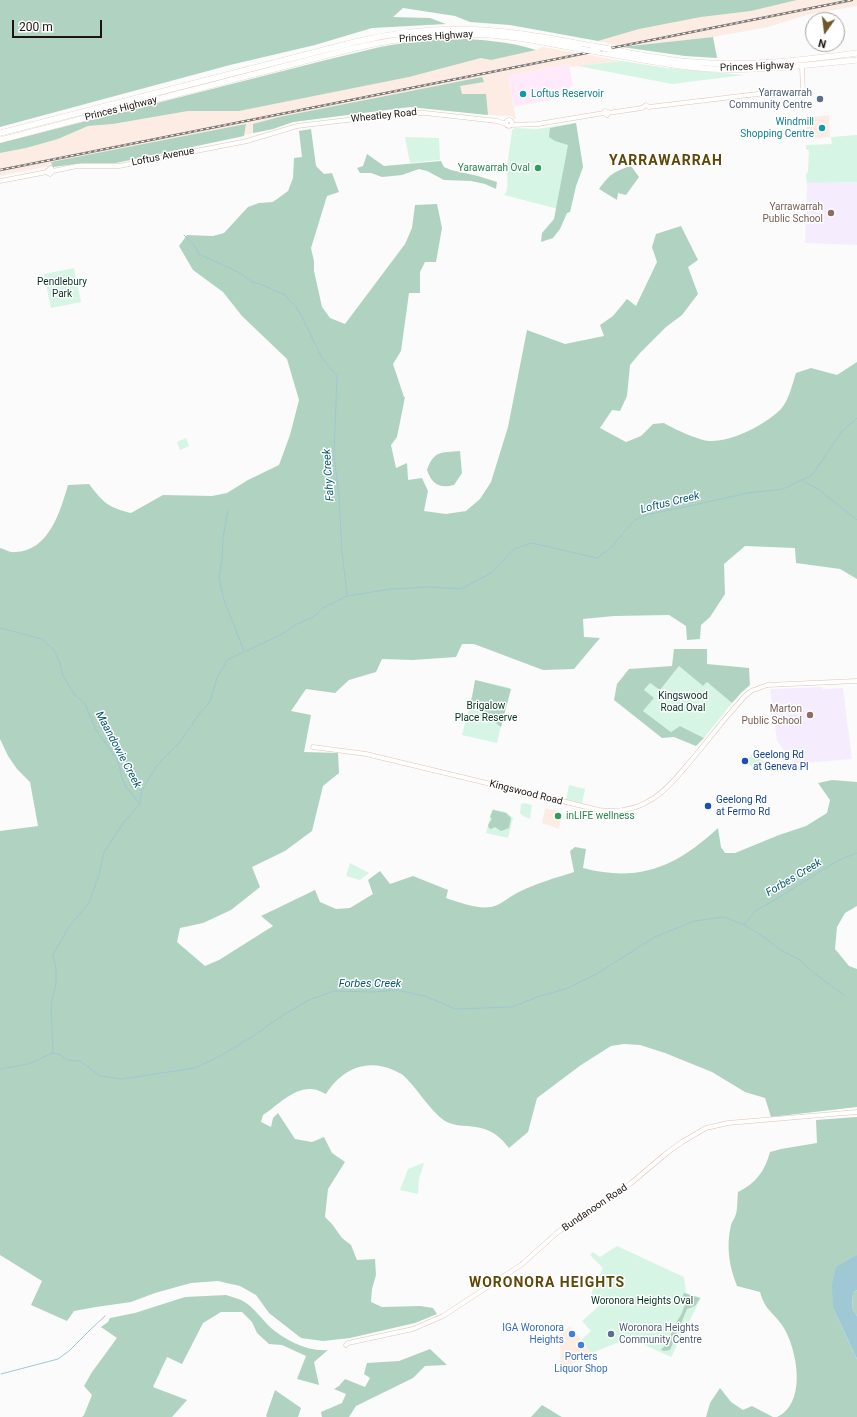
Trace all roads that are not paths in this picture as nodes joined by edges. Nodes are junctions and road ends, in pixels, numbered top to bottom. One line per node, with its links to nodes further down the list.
1 (857, 54): 2 (highway, Princes Highway)
2 (814, 59): 4 (highway, Princes Highway); 5 (highway)
3 (857, 60): 5 (highway, Princes Highway)
4 (753, 63): 5 (highway); 6 (highway, Princes Highway, bridge)
5 (802, 66): 7 (street, Wheatley Road); 8 (highway, Princes Highway, bridge)
6 (0, 133)
7 (272, 134): 9 (street, Loftus Avenue)
8 (0, 140)
9 (0, 181)
10 (857, 681): 11 (street, Kingswood Road)
11 (313, 747)
12 (857, 1112): 13 (street, Bundanoon Road)
13 (346, 1345)

